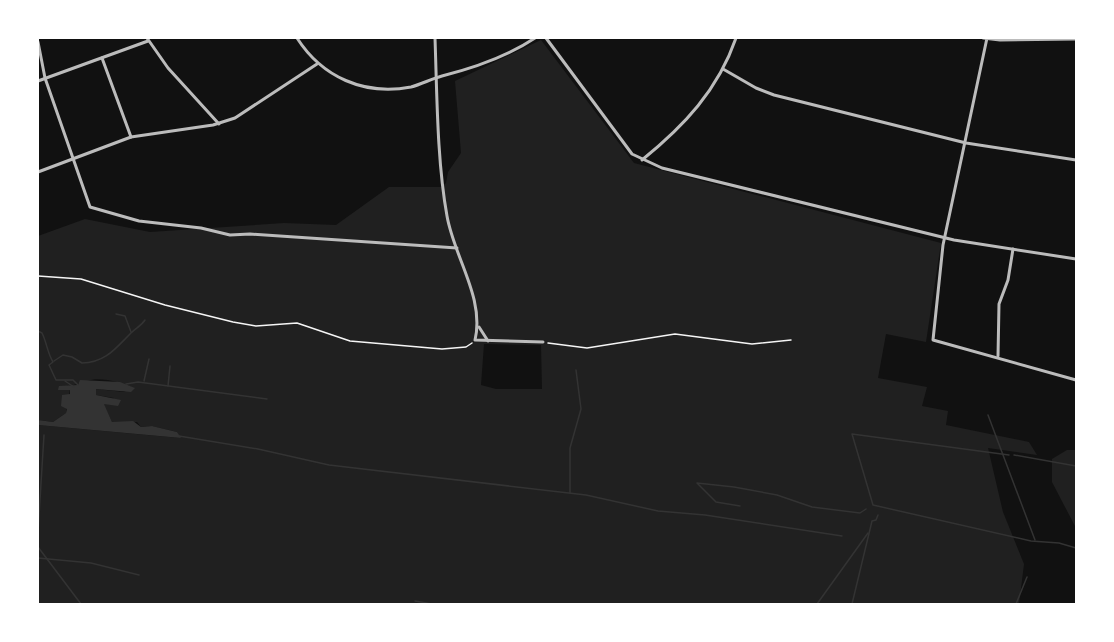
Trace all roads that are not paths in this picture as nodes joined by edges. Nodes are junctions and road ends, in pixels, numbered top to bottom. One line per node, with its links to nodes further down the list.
1 (297, 38): 11 (street)
2 (435, 38): 14 (street)
3 (535, 38): 14 (street)
4 (546, 38): 20 (street)
5 (736, 38): 12 (street)
6 (986, 38): 8 (street); 18 (street)
7 (147, 39): 10 (street); 16 (street)
8 (1077, 39)
9 (38, 42): 13 (street)
10 (102, 58): 13 (street); 17 (street)
11 (317, 64): 14 (street); 16 (street)
12 (723, 69): 18 (street); 20 (street)
13 (45, 78): 15 (street); 19 (street)
14 (436, 78): 24 (street)
15 (38, 81)
16 (219, 124): 17 (street)
17 (131, 137): 19 (street)
18 (966, 143): 21 (street); 23 (street)
19 (74, 159): 22 (street); 24 (street)
20 (641, 160): 23 (street)
21 (1077, 160)
22 (38, 172)
23 (946, 238): 25 (street); 30 (street)
24 (457, 248): 27 (street)
25 (1013, 249): 26 (street); 30 (street)
26 (1077, 259)
27 (478, 326): 28 (street); 28 (street)
28 (488, 341): 29 (street)
29 (543, 342)
30 (998, 357): 31 (street)
31 (1077, 380)

